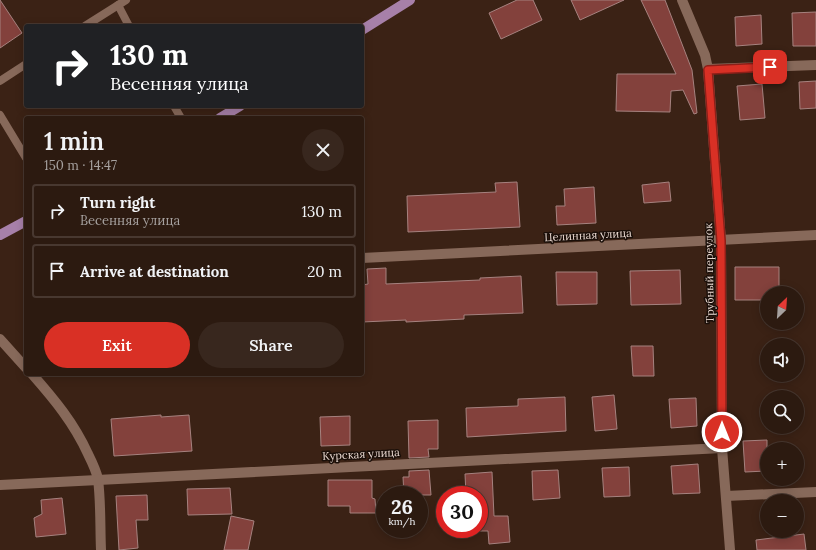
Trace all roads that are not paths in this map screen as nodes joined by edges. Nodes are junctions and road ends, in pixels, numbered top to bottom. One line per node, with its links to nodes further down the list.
1 (126, 0): 4 (lane)
2 (410, 0): 7 (main road)
3 (682, 0): 10 (street, Трубный переулок)
4 (118, 5): 5 (lane); 6 (lane)
5 (88, 24)
6 (128, 24)
7 (364, 29)
8 (24, 65): 11 (lane)
9 (816, 65): 10 (street)
10 (708, 70): 19 (street, Трубный переулок)
11 (0, 81)
12 (237, 108): 14 (main road)
13 (0, 115): 15 (lane)
14 (223, 116)
15 (24, 155)
16 (24, 222): 17 (main road)
17 (0, 235)
18 (816, 235): 19 (street, Целинная улица)
19 (721, 241): 20 (street, Целинная улица); 24 (street, Трубный переулок)
20 (364, 258)
21 (0, 338): 22 (street)
22 (24, 366)
23 (34, 376): 25 (street)
24 (722, 448): 25 (street, Курская улица); 28 (street, Трубный переулок)
25 (98, 479): 26 (street, Курская улица); 29 (street)
26 (0, 485)
27 (816, 492): 28 (street)
28 (726, 496): 30 (street, Трубный переулок)
29 (101, 550)
30 (730, 550)

